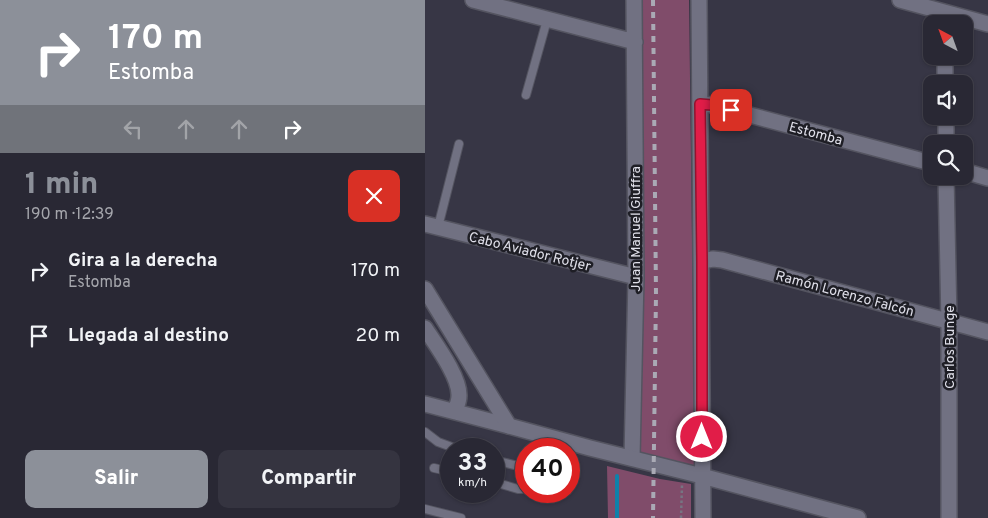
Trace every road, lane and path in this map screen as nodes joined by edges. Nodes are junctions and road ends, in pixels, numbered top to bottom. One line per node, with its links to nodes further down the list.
1 (473, 0): 6 (street)
2 (634, 0): 8 (street, Juan Manuel Giuffra)
3 (699, 0): 10 (street)
4 (900, 0): 5 (street)
5 (945, 12): 7 (street)
6 (547, 20): 8 (street); 9 (lane)
7 (988, 24)
8 (635, 42): 18 (street, Juan Manuel Giuffra)
9 (526, 96)
10 (700, 104): 12 (street, Estomba); 17 (street)
11 (459, 144): 16 (lane)
12 (923, 161)
13 (973, 174): 14 (street)
14 (988, 178)
15 (946, 185): 20 (street, Carlos Bunge)
16 (431, 226): 18 (street, Cabo Aviador Rotjer)
17 (702, 261): 20 (street, Ramón Lorenzo Falcón); 32 (street)
18 (636, 277): 28 (street, Juan Manuel Giuffra)
19 (425, 289): 25 (street)
20 (949, 322): 22 (street, Ramón Lorenzo Falcón); 38 (street, Carlos Bunge)
21 (425, 328): 24 (street)
22 (988, 332)
23 (425, 404): 24 (street)
24 (455, 412): 25 (street)
25 (509, 426): 28 (street)
26 (425, 432): 27 (lane)
27 (440, 443)
28 (632, 458): 31 (street)
29 (434, 468): 30 (lane)
30 (440, 469)
31 (682, 472): 32 (street); 35 (path)
32 (702, 476): 36 (street); 37 (street)
33 (425, 509): 34 (lane)
34 (461, 518)
35 (681, 518)
36 (703, 518)
37 (858, 518)
38 (949, 518)

